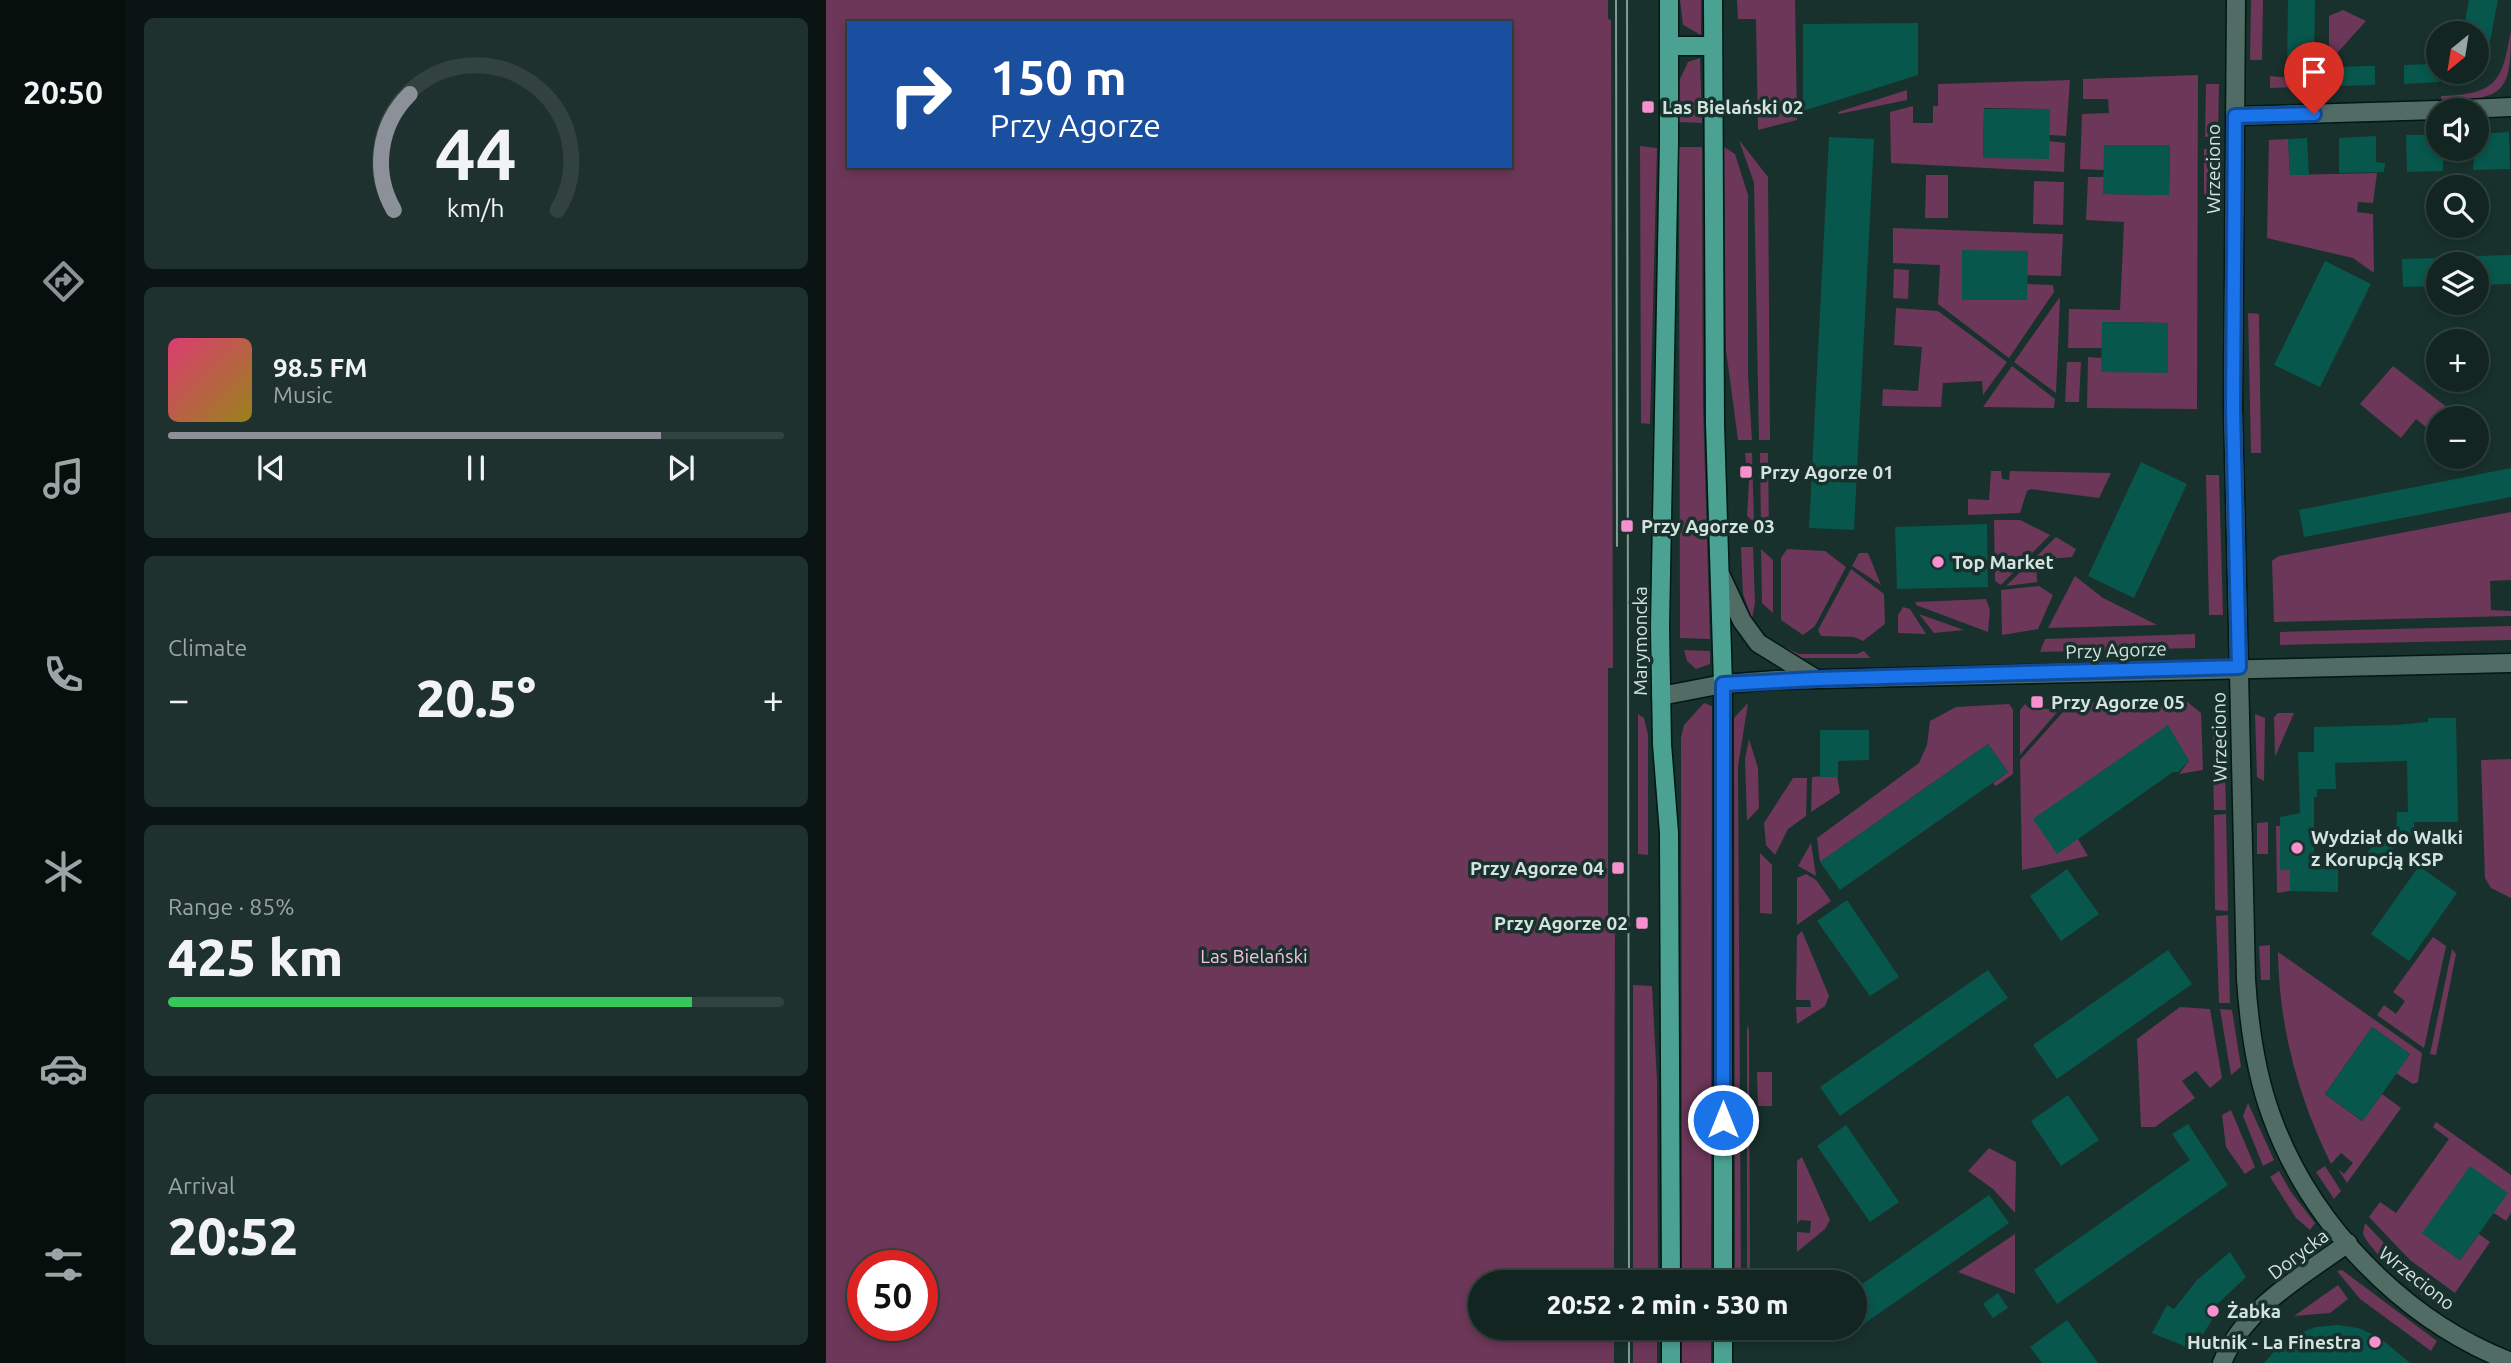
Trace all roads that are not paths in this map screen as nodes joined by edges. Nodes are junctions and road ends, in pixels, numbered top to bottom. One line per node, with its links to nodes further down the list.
1 (1669, 0): 4 (main road, Marymoncka)
2 (1713, 0): 5 (main road)
3 (2236, 0): 9 (street, Wrzeciono)
4 (1669, 46): 5 (main road); 15 (main road, Marymoncka)
5 (1713, 46): 10 (main road)
6 (2511, 107): 7 (street)
7 (2489, 108)
8 (2426, 110): 9 (street)
9 (2235, 116): 12 (street, Wrzeciono)
10 (1721, 576): 13 (street); 14 (main road)
11 (2511, 663): 12 (street, Przy Agorze)
12 (2239, 667): 13 (street, Przy Agorze); 16 (street, Wrzeciono)
13 (1816, 679): 14 (street, Przy Agorze)
14 (1723, 684): 15 (street, Przy Agorze); 18 (main road)
15 (1661, 696): 17 (main road, Marymoncka)
16 (2348, 1243): 21 (street, Wrzeciono); 24 (street, Dorycka)
17 (1671, 1270)
18 (1723, 1270)
19 (1671, 1340): 22 (main road)
20 (1723, 1340): 23 (main road)
21 (2504, 1361)
22 (1671, 1363)
23 (1723, 1363)
24 (2222, 1363)

